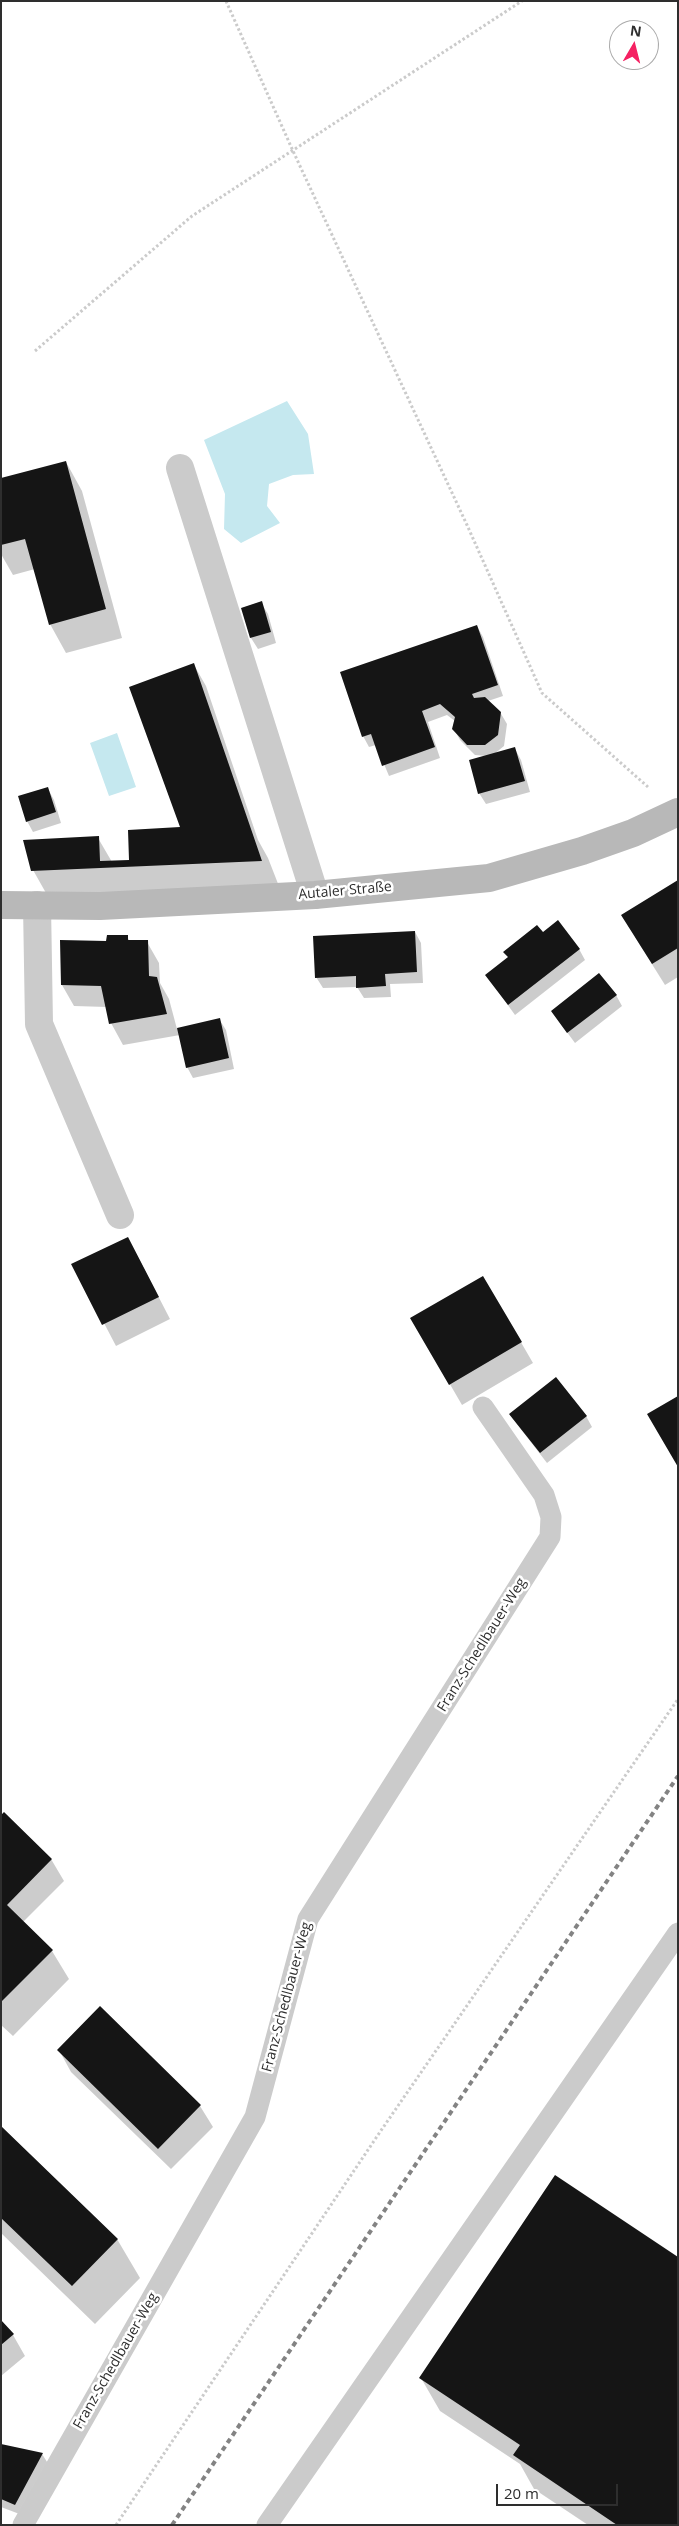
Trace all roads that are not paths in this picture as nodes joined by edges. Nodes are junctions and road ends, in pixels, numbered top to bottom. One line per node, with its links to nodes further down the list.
1 (180, 468): 3 (street)
2 (678, 812): 3 (main road, Autaler Straße)
3 (314, 895): 5 (main road, Autaler Straße)
4 (1, 905): 5 (main road, Autaler Straße)
5 (37, 906): 6 (street)
6 (120, 1215)
7 (483, 1407): 9 (lane, Franz-Schedlbauer-Weg)
8 (678, 1933): 10 (lane)
9 (23, 2525)
10 (267, 2525)

